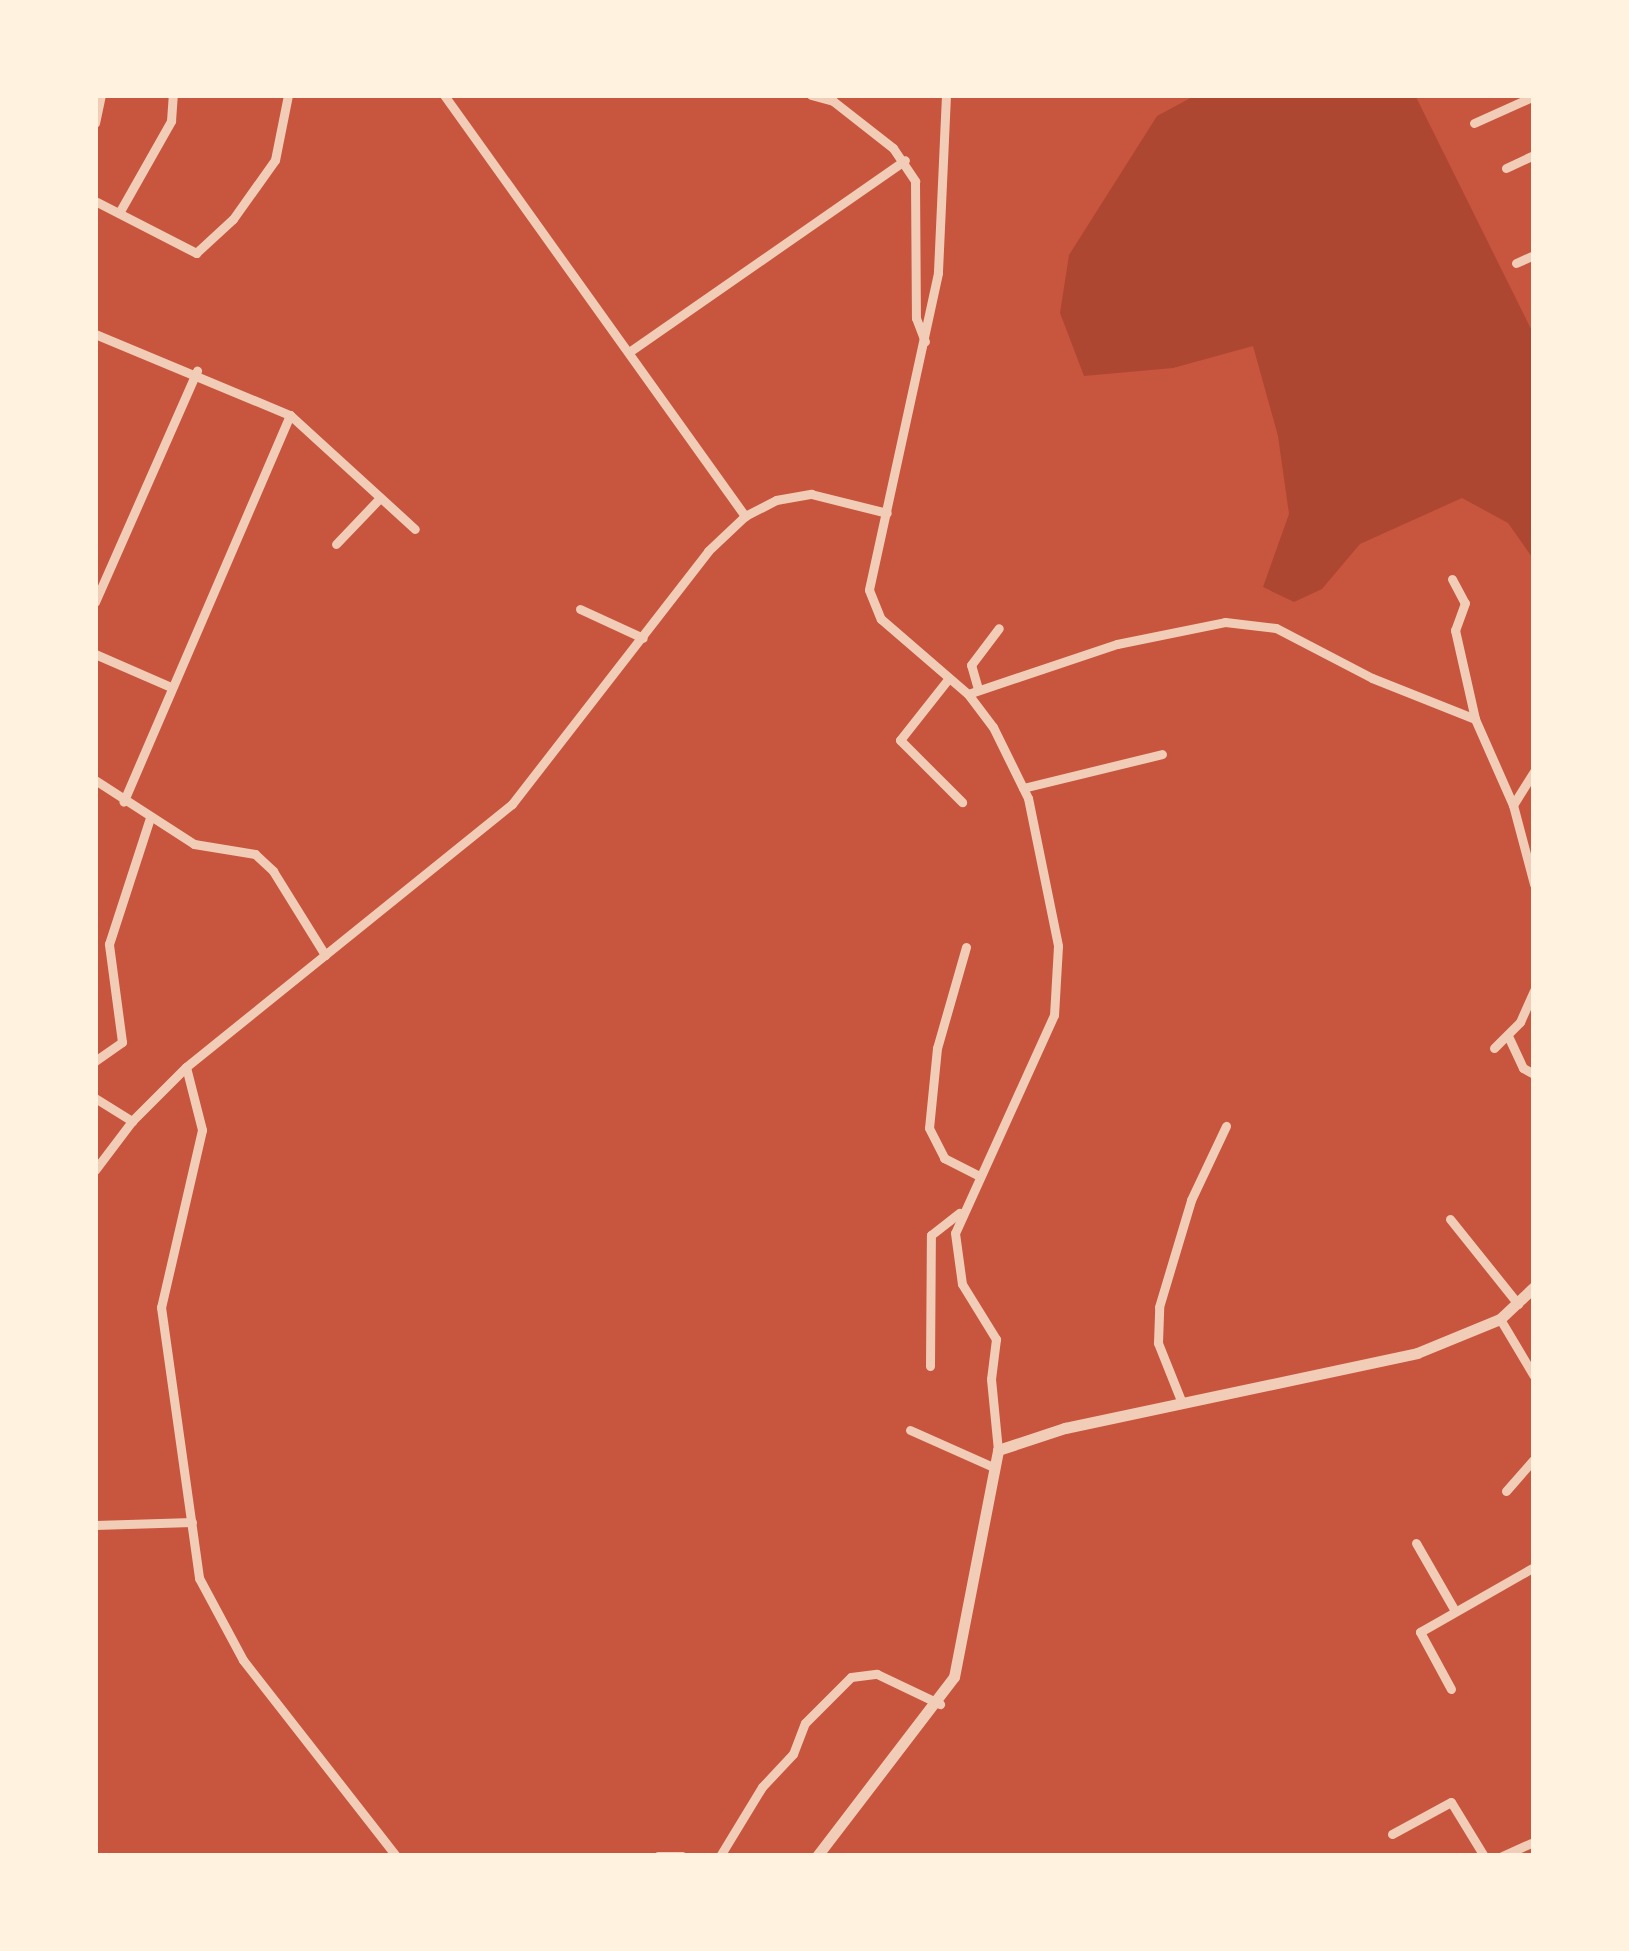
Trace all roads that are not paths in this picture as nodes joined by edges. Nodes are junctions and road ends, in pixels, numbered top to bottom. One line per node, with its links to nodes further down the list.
1 (173, 95): 14 (street)
2 (288, 95): 14 (street)
3 (444, 95): 19 (street)
4 (812, 95): 11 (street)
5 (946, 95): 18 (street)
6 (1534, 96): 9 (street)
7 (100, 97): 8 (street)
8 (95, 123)
9 (1474, 123)
10 (1534, 155): 12 (street)
11 (905, 160): 18 (street); 19 (street)
12 (1506, 168)
13 (95, 201): 14 (street)
14 (118, 213)
15 (1534, 256): 16 (street)
16 (1516, 263)
17 (96, 338): 20 (street)
18 (926, 344): 23 (street)
19 (629, 352): 24 (street)
20 (197, 371): 21 (street); 28 (street)
21 (290, 415): 22 (street); 34 (street)
22 (380, 498): 25 (street); 26 (street)
23 (887, 514): 24 (street); 33 (street)
24 (745, 516): 31 (street)
25 (415, 529)
26 (336, 544)
27 (1452, 579): 36 (street)
28 (95, 602)
29 (580, 609): 31 (street)
30 (998, 628): 35 (street)
31 (643, 638): 47 (street)
32 (95, 654): 34 (street)
33 (949, 678): 35 (street); 42 (street)
34 (171, 687): 41 (street)
35 (973, 691): 36 (street); 40 (street)
36 (1476, 720): 43 (street)
37 (1162, 754): 40 (street)
38 (1534, 771): 43 (street)
39 (95, 780): 41 (street)
40 (1023, 788): 58 (street)
41 (122, 802): 44 (street)
42 (962, 802)
43 (1513, 805): 45 (street)
44 (150, 818): 47 (street); 51 (street)
45 (1534, 884)
46 (966, 947): 58 (street)
47 (325, 955): 52 (street)
48 (1534, 990): 49 (street)
49 (1509, 1038): 50 (street); 53 (street)
50 (1494, 1048)
51 (95, 1061)
52 (186, 1068): 55 (street); 72 (street)
53 (1534, 1074)
54 (95, 1098): 55 (street)
55 (132, 1121): 57 (street)
56 (1226, 1126): 66 (street)
57 (95, 1170)
58 (976, 1175): 59 (street)
59 (961, 1211): 64 (street); 68 (street)
60 (1450, 1219): 62 (street)
61 (1534, 1287): 62 (street)
62 (1518, 1304): 63 (street)
63 (1500, 1319): 65 (street); 66 (street)
64 (930, 1366)
65 (1534, 1376)
66 (1182, 1403): 68 (street)
67 (910, 1430): 70 (street)
68 (998, 1450): 70 (street)
69 (1534, 1458): 71 (street)
70 (992, 1466): 78 (street)
71 (1506, 1491)
72 (192, 1522): 73 (street); 81 (street)
73 (95, 1525)
74 (1416, 1543): 76 (street)
75 (1534, 1567): 76 (street)
76 (1454, 1609): 77 (street)
77 (1451, 1689)
78 (940, 1704): 84 (street); 85 (street)
79 (1392, 1834): 86 (street)
80 (1534, 1842): 87 (street)
81 (396, 1856)
82 (658, 1856): 83 (street)
83 (682, 1856)
84 (720, 1856)
85 (817, 1856)
86 (1484, 1856)
87 (1502, 1856)

